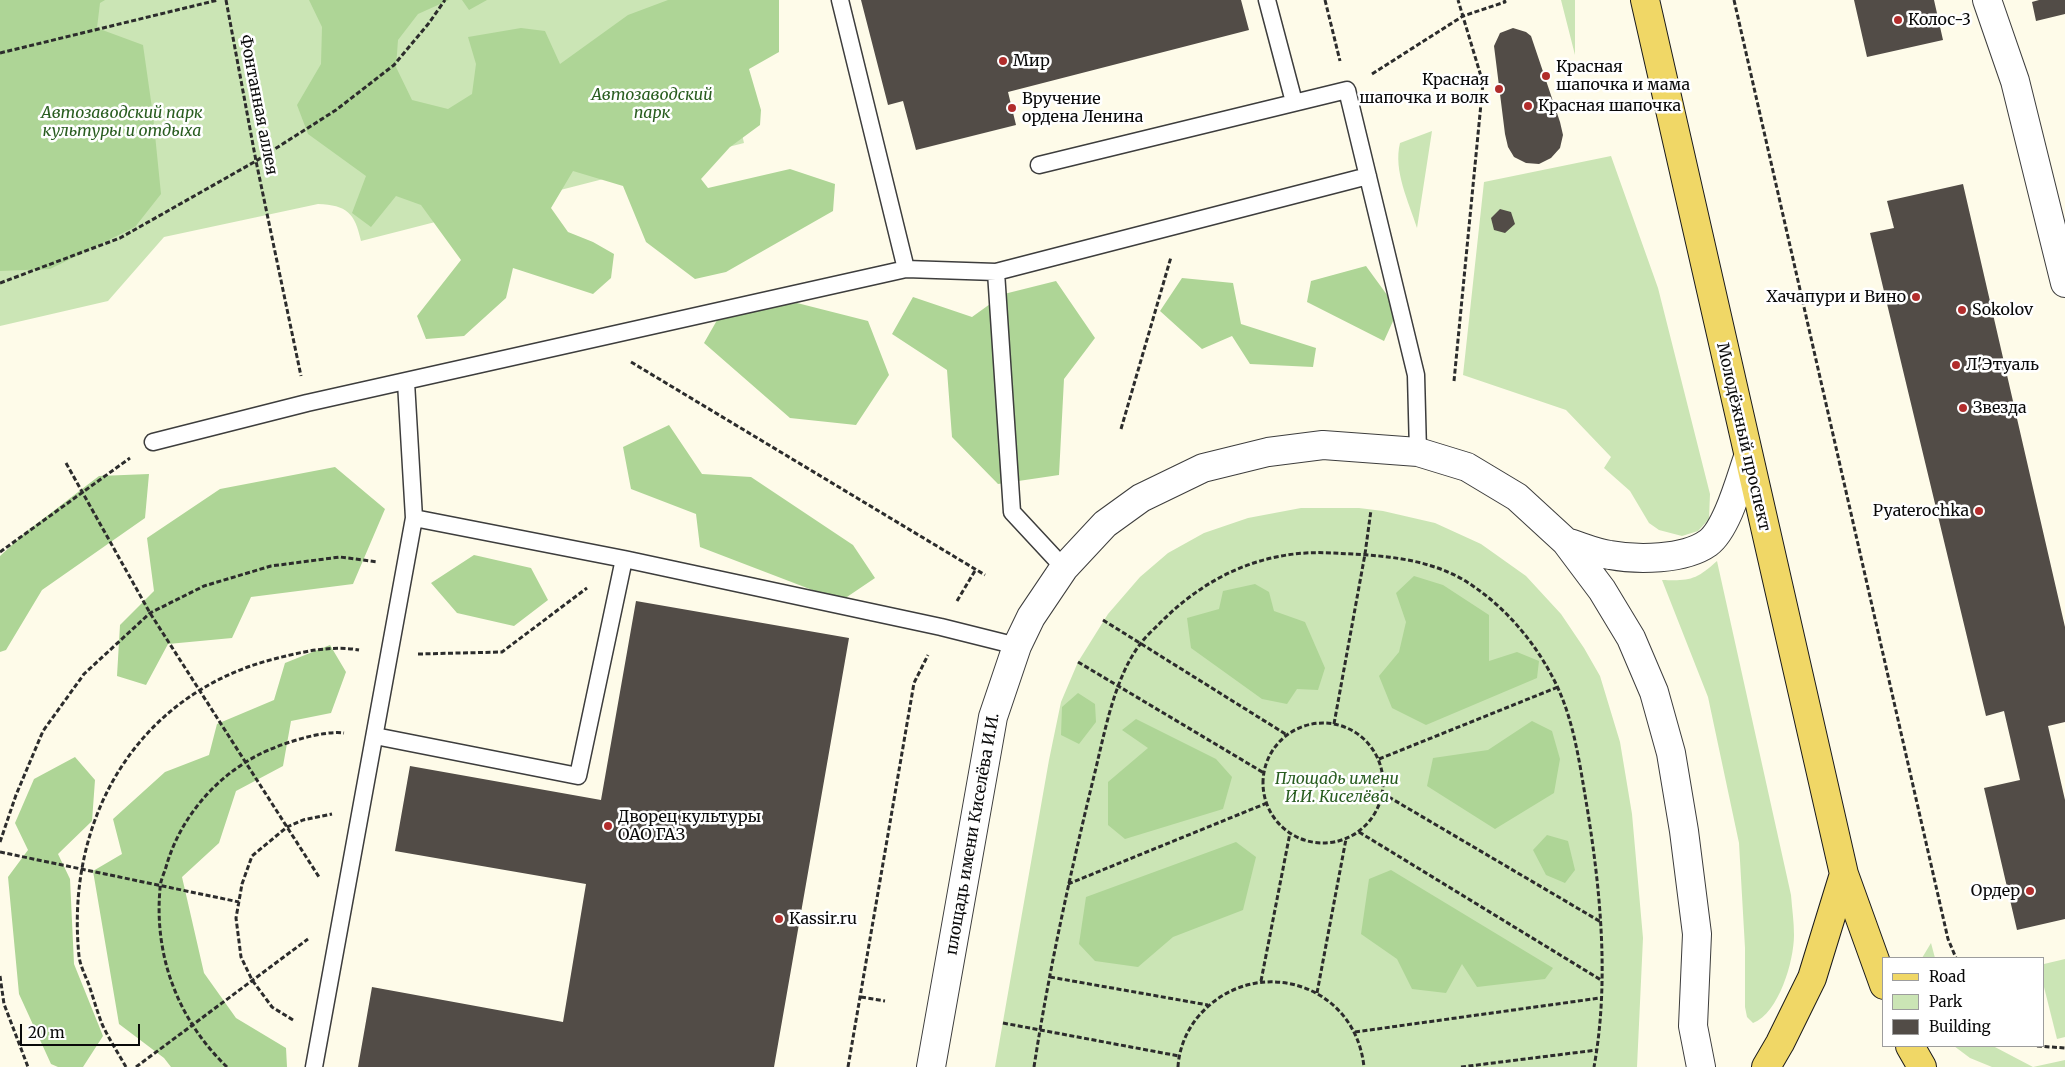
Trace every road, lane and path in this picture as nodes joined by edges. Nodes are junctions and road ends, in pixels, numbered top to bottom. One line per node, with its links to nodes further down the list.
1 (218, 0): 13 (path)
2 (226, 0): 16 (path, Фонтанная аллея)
3 (445, 0): 16 (path)
4 (840, 0): 20 (lane)
5 (1267, 0): 15 (lane)
6 (1325, 0): 14 (path)
7 (1458, 0): 12 (path)
8 (1504, 0): 12 (path)
9 (1645, 0): 31 (main road, Молодёжный проспект)
10 (1734, 0): 76 (path)
11 (1987, 0): 22 (street)
12 (1463, 16): 14 (path); 25 (path)
13 (0, 53)
14 (1347, 90): 15 (lane); 18 (lane)
15 (1294, 102): 17 (lane)
16 (256, 161): 23 (path); 27 (path, Фонтанная аллея)
17 (1039, 165)
18 (1368, 176): 19 (lane); 30 (lane)
19 (1180, 224): 21 (lane); 28 (path)
20 (906, 269): 21 (lane); 24 (lane)
21 (996, 272): 41 (lane)
22 (2065, 283)
23 (0, 284)
24 (594, 339): 26 (lane); 42 (path)
25 (1454, 381)
26 (406, 382): 27 (lane); 35 (lane)
27 (306, 403): 29 (lane)
28 (1121, 429)
29 (153, 442): 33 (path)
30 (1418, 452): 36 (street, площадь имени Киселёва И.И.); 41 (street, площадь имени Киселёва И.И.)
31 (1748, 457): 36 (street); 70 (main road, Молодёжный проспект)
32 (66, 463): 33 (path)
33 (82, 491): 37 (path); 44 (path)
34 (1371, 510): 38 (path)
35 (414, 518): 39 (lane); 40 (lane)
36 (1566, 542): 110 (street, площадь имени Киселёва И.И.)
37 (0, 552)
38 (1365, 554): 47 (path); 52 (path); 54 (path)
39 (624, 559): 46 (lane); 49 (path); 56 (lane)
40 (406, 565): 44 (path); 49 (lane)
41 (1064, 568): 48 (street, площадь имени Киселёва И.И.)
42 (976, 569): 43 (path); 46 (path)
43 (985, 575)
44 (150, 613): 53 (path); 67 (path)
45 (1103, 620): 47 (path)
46 (942, 627): 48 (lane); 84 (path)
47 (1140, 644): 51 (path); 55 (path)
48 (1017, 646): 104 (street, площадь имени Киселёва И.И.)
49 (389, 654): 53 (path); 56 (lane)
50 (1078, 662): 51 (path)
51 (1118, 686): 59 (path); 71 (path)
52 (1558, 687): 57 (path); 75 (path)
53 (199, 690): 58 (path); 69 (path)
54 (1334, 724): 55 (path); 57 (path)
55 (1287, 735): 59 (path)
56 (374, 736): 58 (path); 62 (lane)
57 (1379, 759): 60 (path)
58 (245, 761): 63 (path); 72 (path)
59 (1264, 773): 61 (path)
60 (1382, 793): 64 (path); 75 (path)
61 (1267, 804): 65 (path); 71 (path)
62 (360, 817): 63 (path); 74 (lane)
63 (287, 827): 73 (path); 74 (path)
64 (1358, 832): 66 (path); 81 (path)
65 (1290, 833): 66 (path); 82 (path)
66 (1346, 839): 83 (path)
67 (0, 842)
68 (0, 852): 69 (path)
69 (80, 868): 72 (path); 99 (path)
70 (1844, 874): 79 (main road, Молодёжный проспект); 111 (main road)
71 (1068, 884): 78 (path)
72 (160, 887): 73 (path); 89 (path)
73 (239, 902): 80 (path)
74 (342, 913): 80 (path); 90 (lane)
75 (1600, 922): 81 (path)
76 (1956, 957)
77 (0, 976): 98 (path)
78 (1050, 977): 87 (path); 91 (path)
79 (1882, 979)
80 (252, 980): 89 (path); 90 (path)
81 (1601, 980): 85 (path)
82 (1261, 981): 83 (path); 87 (path)
83 (1317, 993): 92 (path)
84 (861, 997): 86 (path); 103 (path)
85 (1600, 998): 92 (path); 96 (path)
86 (885, 1001)
87 (1208, 1005): 97 (path)
88 (1003, 1023): 91 (path)
89 (192, 1025): 100 (path); 101 (path)
90 (321, 1026): 102 (lane)
91 (1040, 1030): 97 (path); 105 (path)
92 (1355, 1032): 107 (path)
93 (1911, 1047): 112 (main road)
94 (2045, 1047): 95 (path)
95 (2065, 1048)
96 (1598, 1050): 108 (path); 109 (path)
97 (1179, 1056): 106 (path)
98 (28, 1067)
99 (126, 1067)
100 (136, 1067)
101 (227, 1067)
102 (314, 1067)
103 (848, 1067)
104 (931, 1067)
105 (1034, 1067)
106 (1178, 1067)
107 (1364, 1067)
108 (1461, 1067)
109 (1594, 1067)
110 (1701, 1067)
111 (1766, 1067)
112 (1922, 1067)

